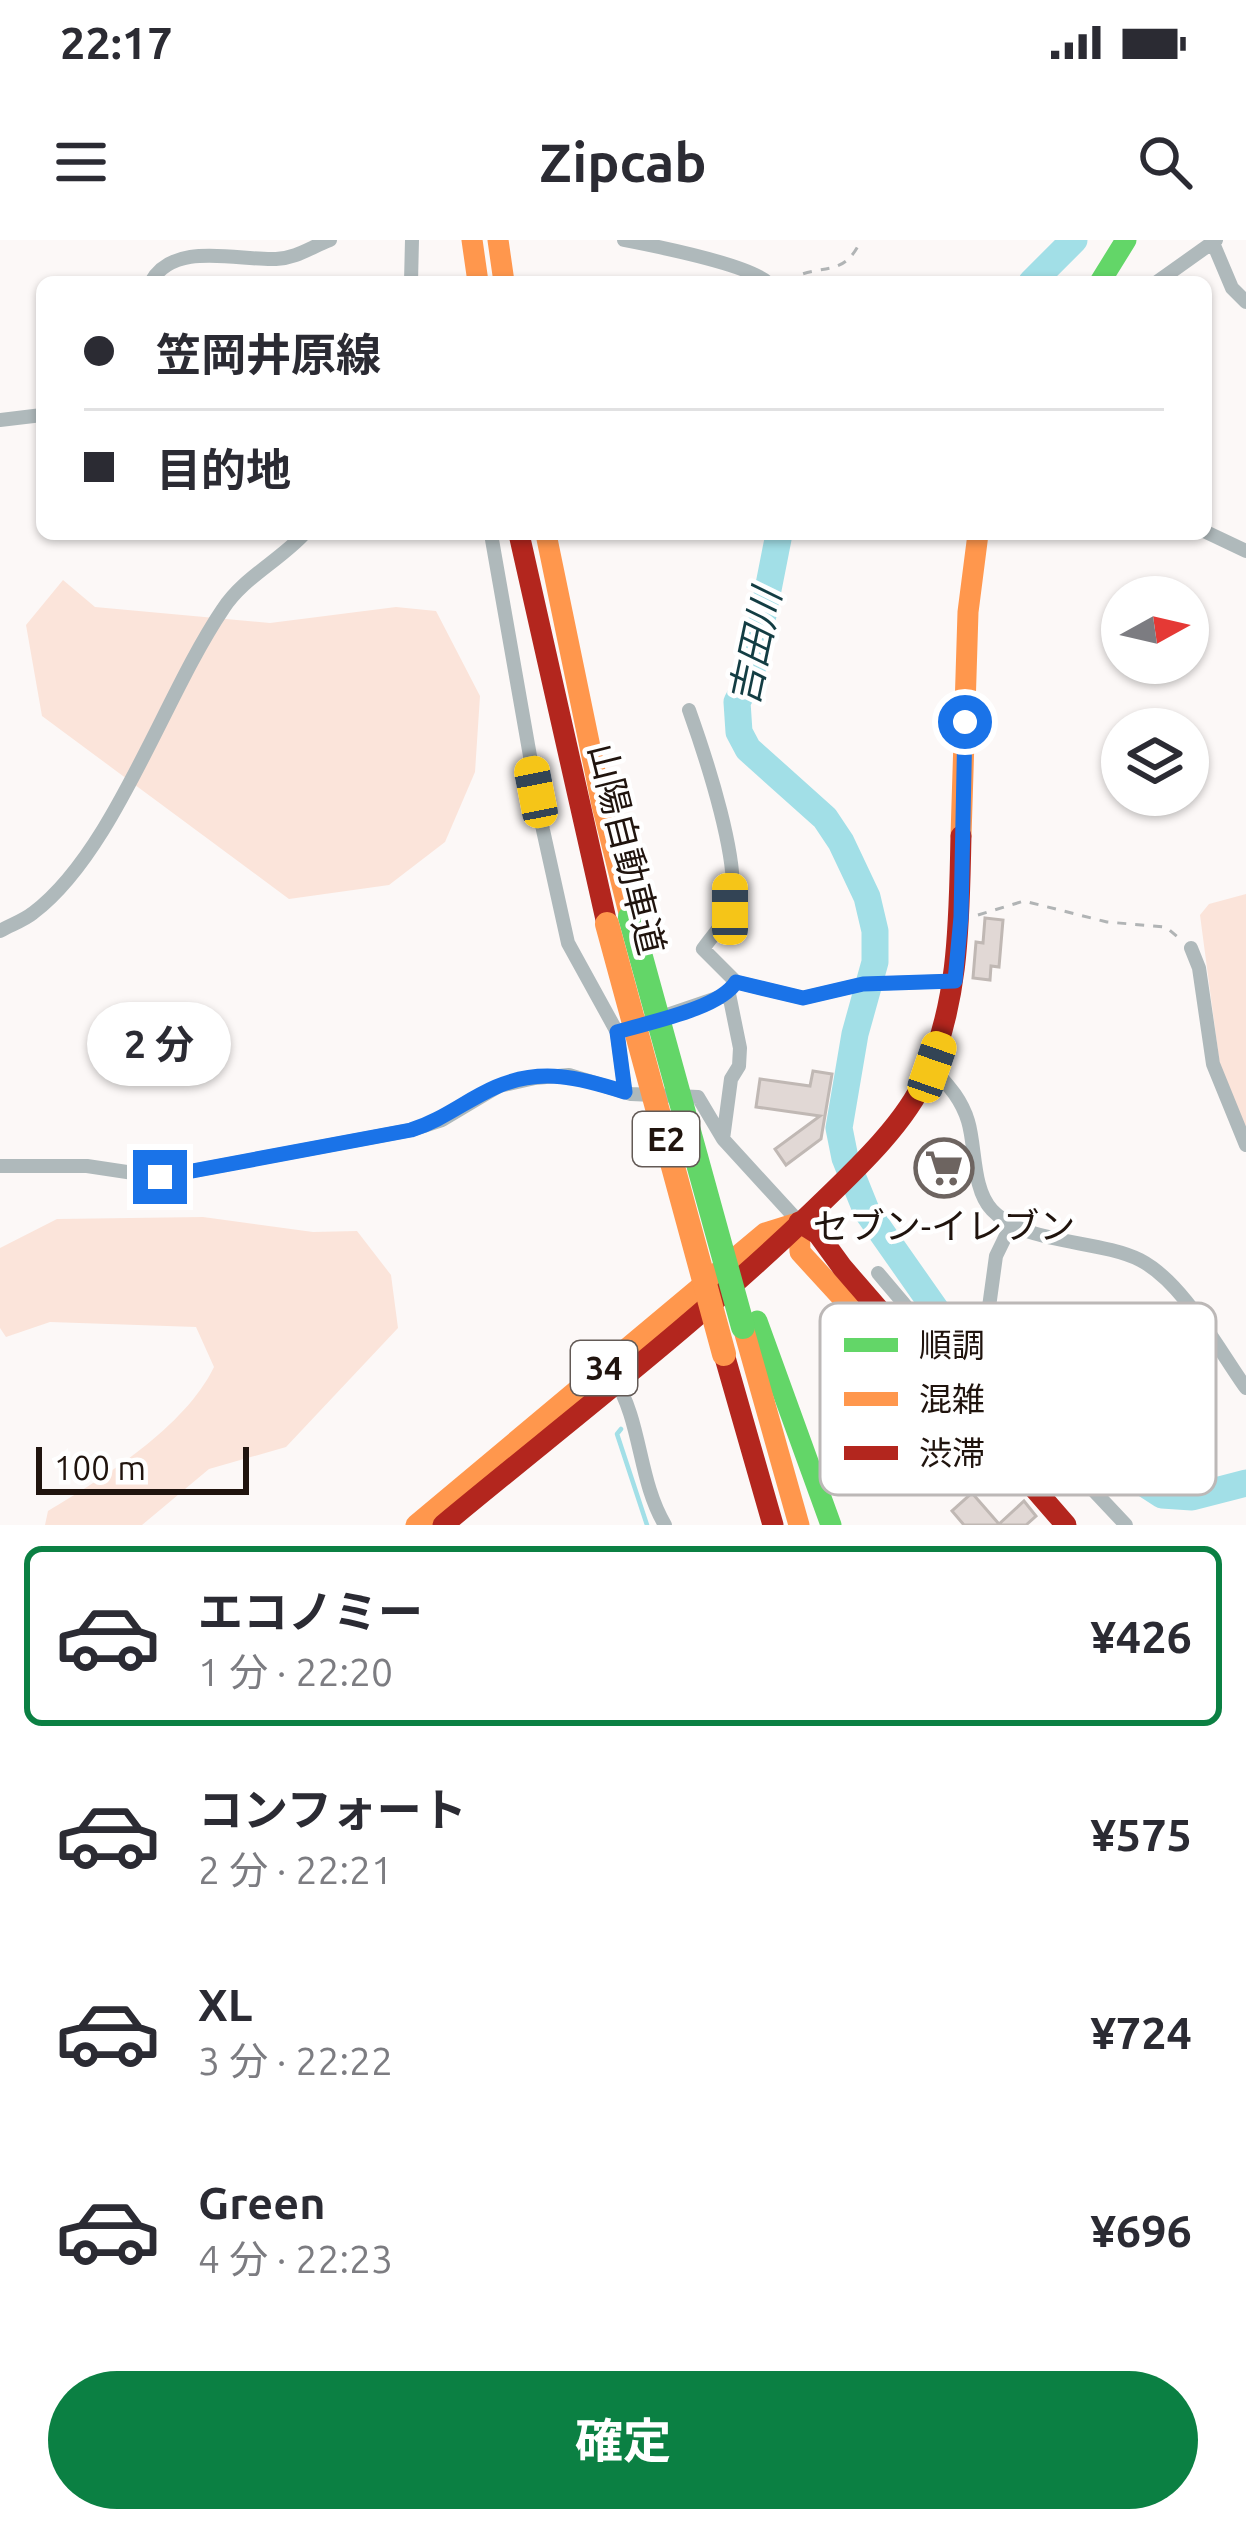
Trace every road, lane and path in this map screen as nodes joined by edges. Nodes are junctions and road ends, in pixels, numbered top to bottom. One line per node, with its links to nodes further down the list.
1 (330, 240): 9 (street)
2 (412, 240): 10 (street)
3 (472, 240): 11 (main road)
4 (498, 240): 12 (main road)
5 (624, 240): 13 (street)
6 (862, 240): 14 (path)
7 (1126, 240): 15 (main road)
8 (1214, 241): 16 (street); 17 (street)
9 (155, 276)
10 (411, 276)
11 (477, 276)
12 (503, 276)
13 (759, 276)
14 (795, 276)
15 (1104, 276)
16 (1165, 276)
17 (1246, 302)
18 (36, 416): 19 (street)
19 (0, 420)
20 (1212, 535): 26 (street)
21 (297, 540): 30 (street)
22 (492, 540): 34 (street)
23 (521, 540): 29 (main road, 山陽自動車道 / E2)
24 (547, 540): 29 (main road, 山陽自動車道 / E2)
25 (977, 540): 28 (main road, 34)
26 (1246, 550)
27 (689, 710): 33 (street)
28 (961, 917): 31 (path); 32 (main road, 34)
29 (618, 921): 48 (main road, 山陽自動車道 / E2, bridge); 58 (main road, 山陽自動車道 / E2, bridge)
30 (0, 931)
31 (1191, 948): 38 (street)
32 (955, 981): 33 (street); 35 (main road, 34)
33 (732, 988): 34 (street); 37 (street)
34 (617, 1032): 36 (street)
35 (932, 1067): 40 (main road, 34); 41 (street)
36 (625, 1092): 37 (street); 39 (street)
37 (723, 1139): 40 (street)
38 (1246, 1145)
39 (0, 1166)
40 (799, 1222): 43 (main road); 44 (main road); 50 (main road, 34)
41 (1012, 1223): 46 (street); 47 (street)
42 (878, 1274): 45 (street)
43 (846, 1303)
44 (873, 1303)
45 (903, 1303)
46 (989, 1303)
47 (1185, 1303)
48 (750, 1324): 59 (main road); 60 (main road)
49 (1216, 1346): 51 (street)
50 (611, 1373): 55 (main road, 34); 56 (main road, 34); 57 (street)
51 (1246, 1388)
52 (1021, 1495): 61 (main road)
53 (1040, 1495): 62 (main road)
54 (1098, 1495): 63 (street)
55 (416, 1525)
56 (443, 1525)
57 (665, 1525)
58 (773, 1525)
59 (799, 1525)
60 (831, 1525)
61 (1048, 1525)
62 (1066, 1525)
63 (1126, 1525)

